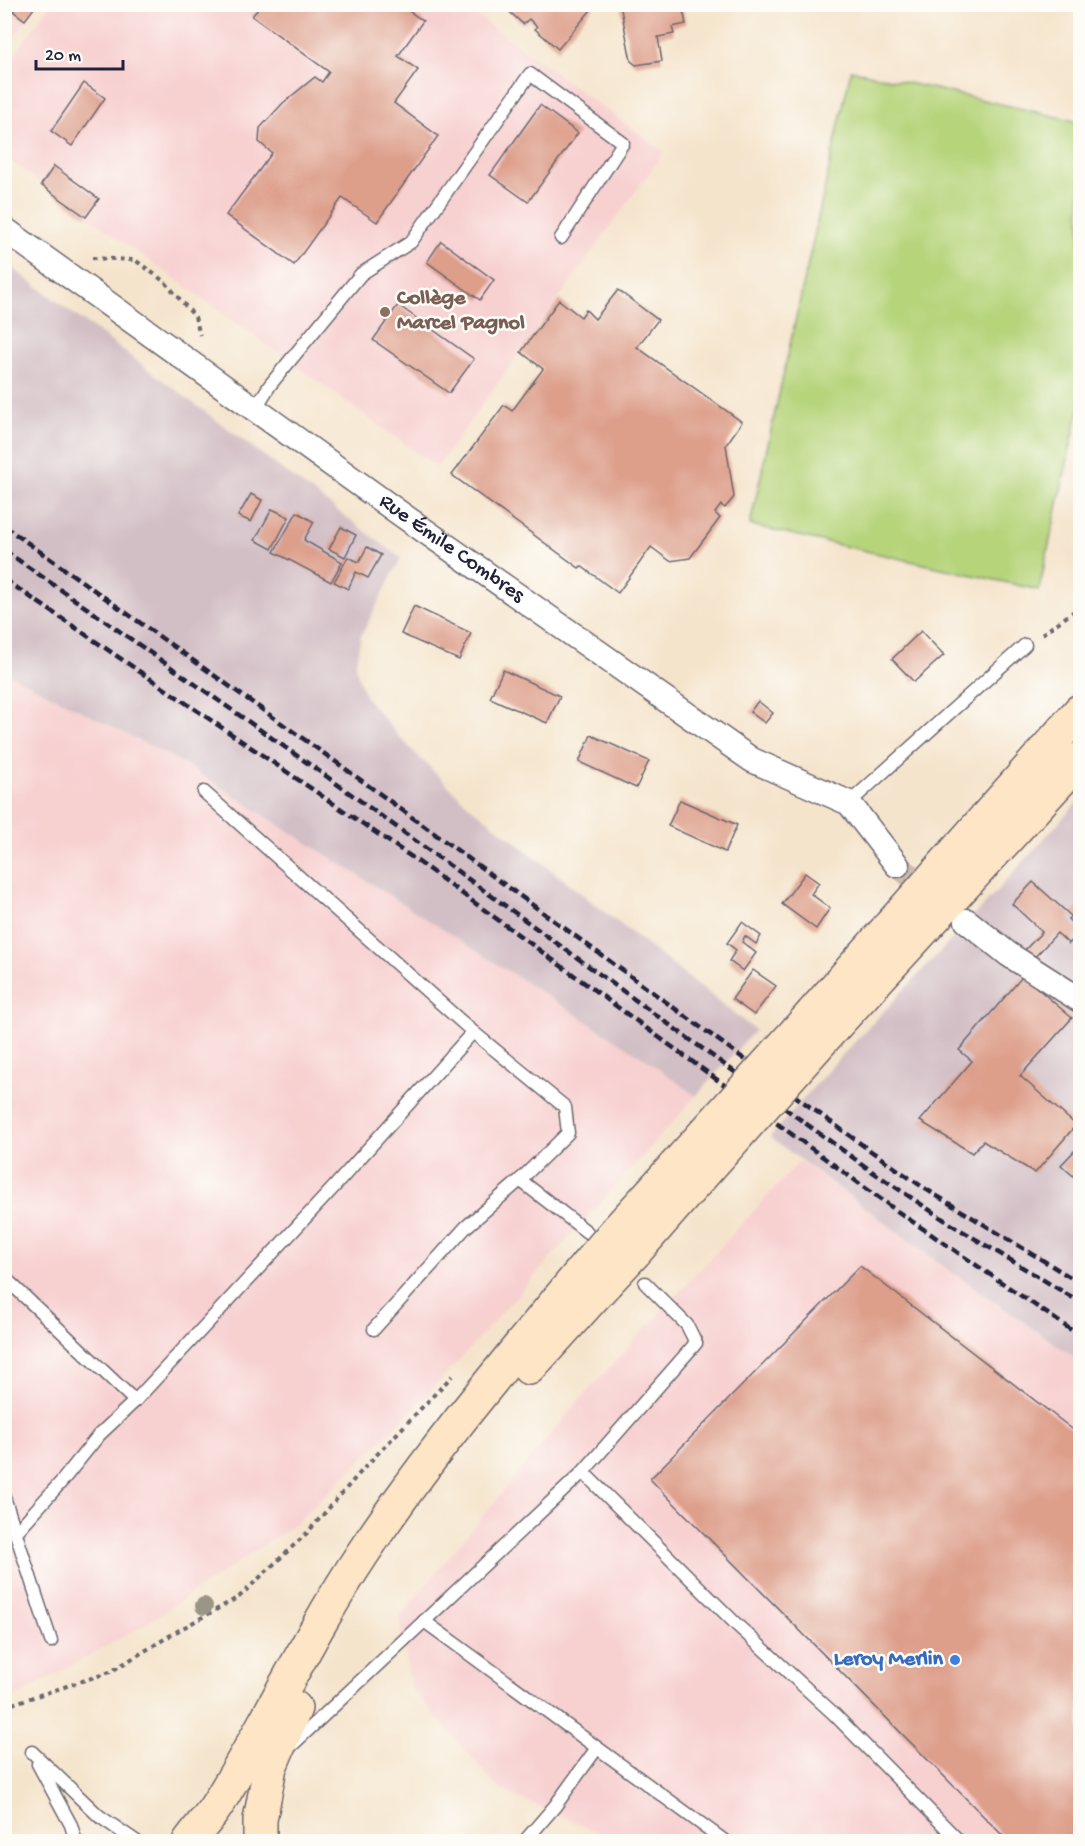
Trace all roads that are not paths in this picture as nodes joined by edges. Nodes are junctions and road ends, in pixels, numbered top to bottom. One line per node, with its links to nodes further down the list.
1 (4, 229): 3 (street, Rue Émile Combres)
2 (561, 238): 3 (lane)
3 (255, 410): 8 (street, Rue Émile Combres)
4 (1025, 645): 8 (lane)
5 (1080, 711): 12 (street)
6 (1080, 759): 12 (street)
7 (204, 792): 13 (lane)
8 (849, 803): 9 (street, Rue Émile Combres)
9 (897, 865)
10 (967, 921): 11 (street)
11 (1080, 1000)
12 (823, 1021): 15 (street, bridge)
13 (473, 1032): 14 (lane); 20 (lane)
14 (520, 1180): 15 (lane); 19 (lane)
15 (613, 1238): 16 (street, bridge)
16 (596, 1275): 27 (street); 30 (street)
17 (4, 1277): 20 (lane)
18 (645, 1284): 21 (lane)
19 (374, 1329)
20 (135, 1401): 23 (lane)
21 (583, 1473): 24 (lane); 34 (lane)
22 (4, 1497): 23 (lane)
23 (16, 1532): 25 (lane)
24 (424, 1621): 26 (lane); 27 (lane)
25 (51, 1641)
26 (597, 1748): 32 (lane); 33 (lane)
27 (270, 1767): 31 (street)
28 (76, 1842): 29 (lane)
29 (137, 1842)
30 (189, 1842)
31 (260, 1842)
32 (524, 1842)
33 (726, 1842)
34 (960, 1842)

